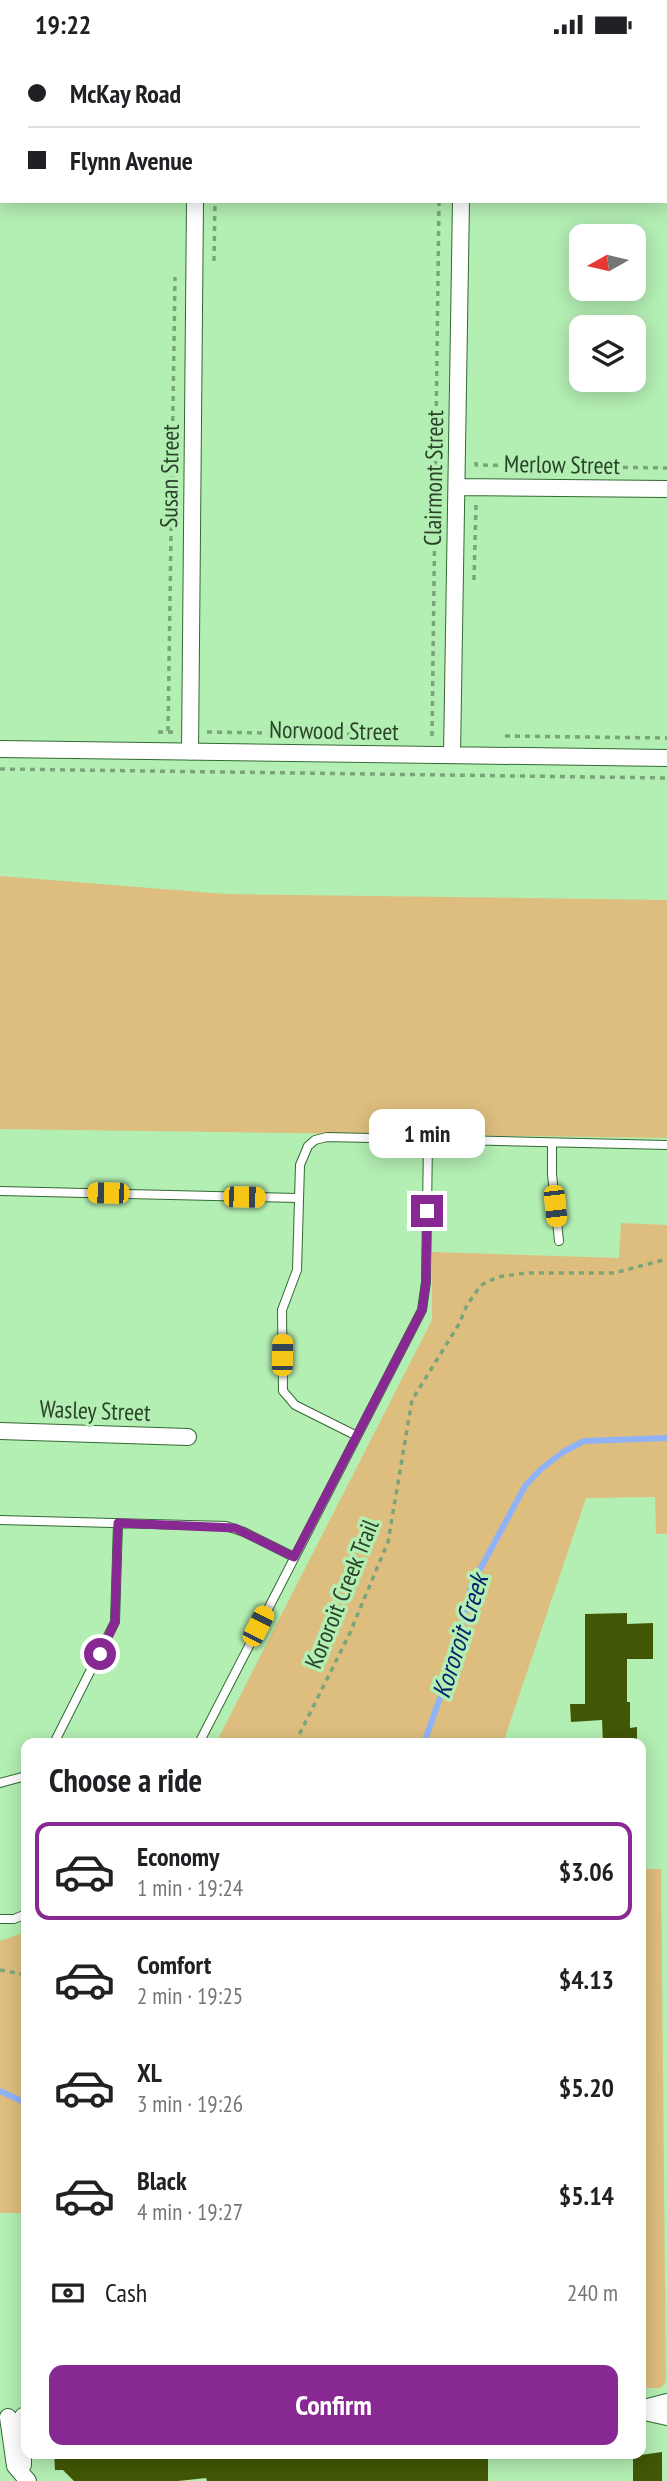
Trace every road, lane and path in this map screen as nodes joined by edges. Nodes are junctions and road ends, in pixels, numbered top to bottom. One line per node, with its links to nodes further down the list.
1 (195, 203): 9 (street, Susan Street)
2 (439, 203): 13 (path)
3 (461, 203): 7 (street, Clairmont Street)
4 (175, 271): 11 (path)
5 (476, 451): 6 (path)
6 (667, 468)
7 (457, 487): 8 (street, Merlow Street); 13 (street, Clairmont Street)
8 (667, 489)
9 (190, 731): 11 (path); 12 (path); 17 (street, Susan Street)
10 (158, 732): 11 (path)
11 (168, 732)
12 (406, 735)
13 (453, 736): 18 (street, Clairmont Street)
14 (499, 736): 15 (path)
15 (667, 738)
16 (0, 749): 17 (street, Norwood Street)
17 (190, 752): 18 (street, Norwood Street)
18 (452, 755): 19 (street, Norwood Street)
19 (667, 758)
20 (0, 769): 21 (path)
21 (667, 778)
22 (428, 1140): 23 (lane); 26 (lane); 30 (lane)
23 (552, 1143): 24 (lane); 27 (lane)
24 (667, 1145)
25 (0, 1191): 26 (lane)
26 (298, 1198): 30 (lane)
27 (559, 1241)
28 (667, 1259): 37 (path, Kororoit Creek Trail)
29 (0, 1431): 31 (street, Wasley Street)
30 (357, 1436): 34 (lane)
31 (188, 1437)
32 (0, 1520): 33 (lane)
33 (118, 1523): 34 (lane); 35 (lane)
34 (294, 1557): 36 (lane)
35 (57, 1738)
36 (202, 1738)
37 (298, 1738)
38 (21, 1777): 39 (lane)
39 (0, 1783)
40 (21, 1917): 41 (lane)
41 (0, 1919)
42 (0, 1971): 43 (path)
43 (21, 1974)
44 (667, 2402): 45 (street)
45 (646, 2408)
46 (646, 2412): 48 (street)
47 (14, 2417): 49 (street)
48 (667, 2417)
49 (21, 2447)
50 (23, 2459): 51 (street)
51 (27, 2479)

